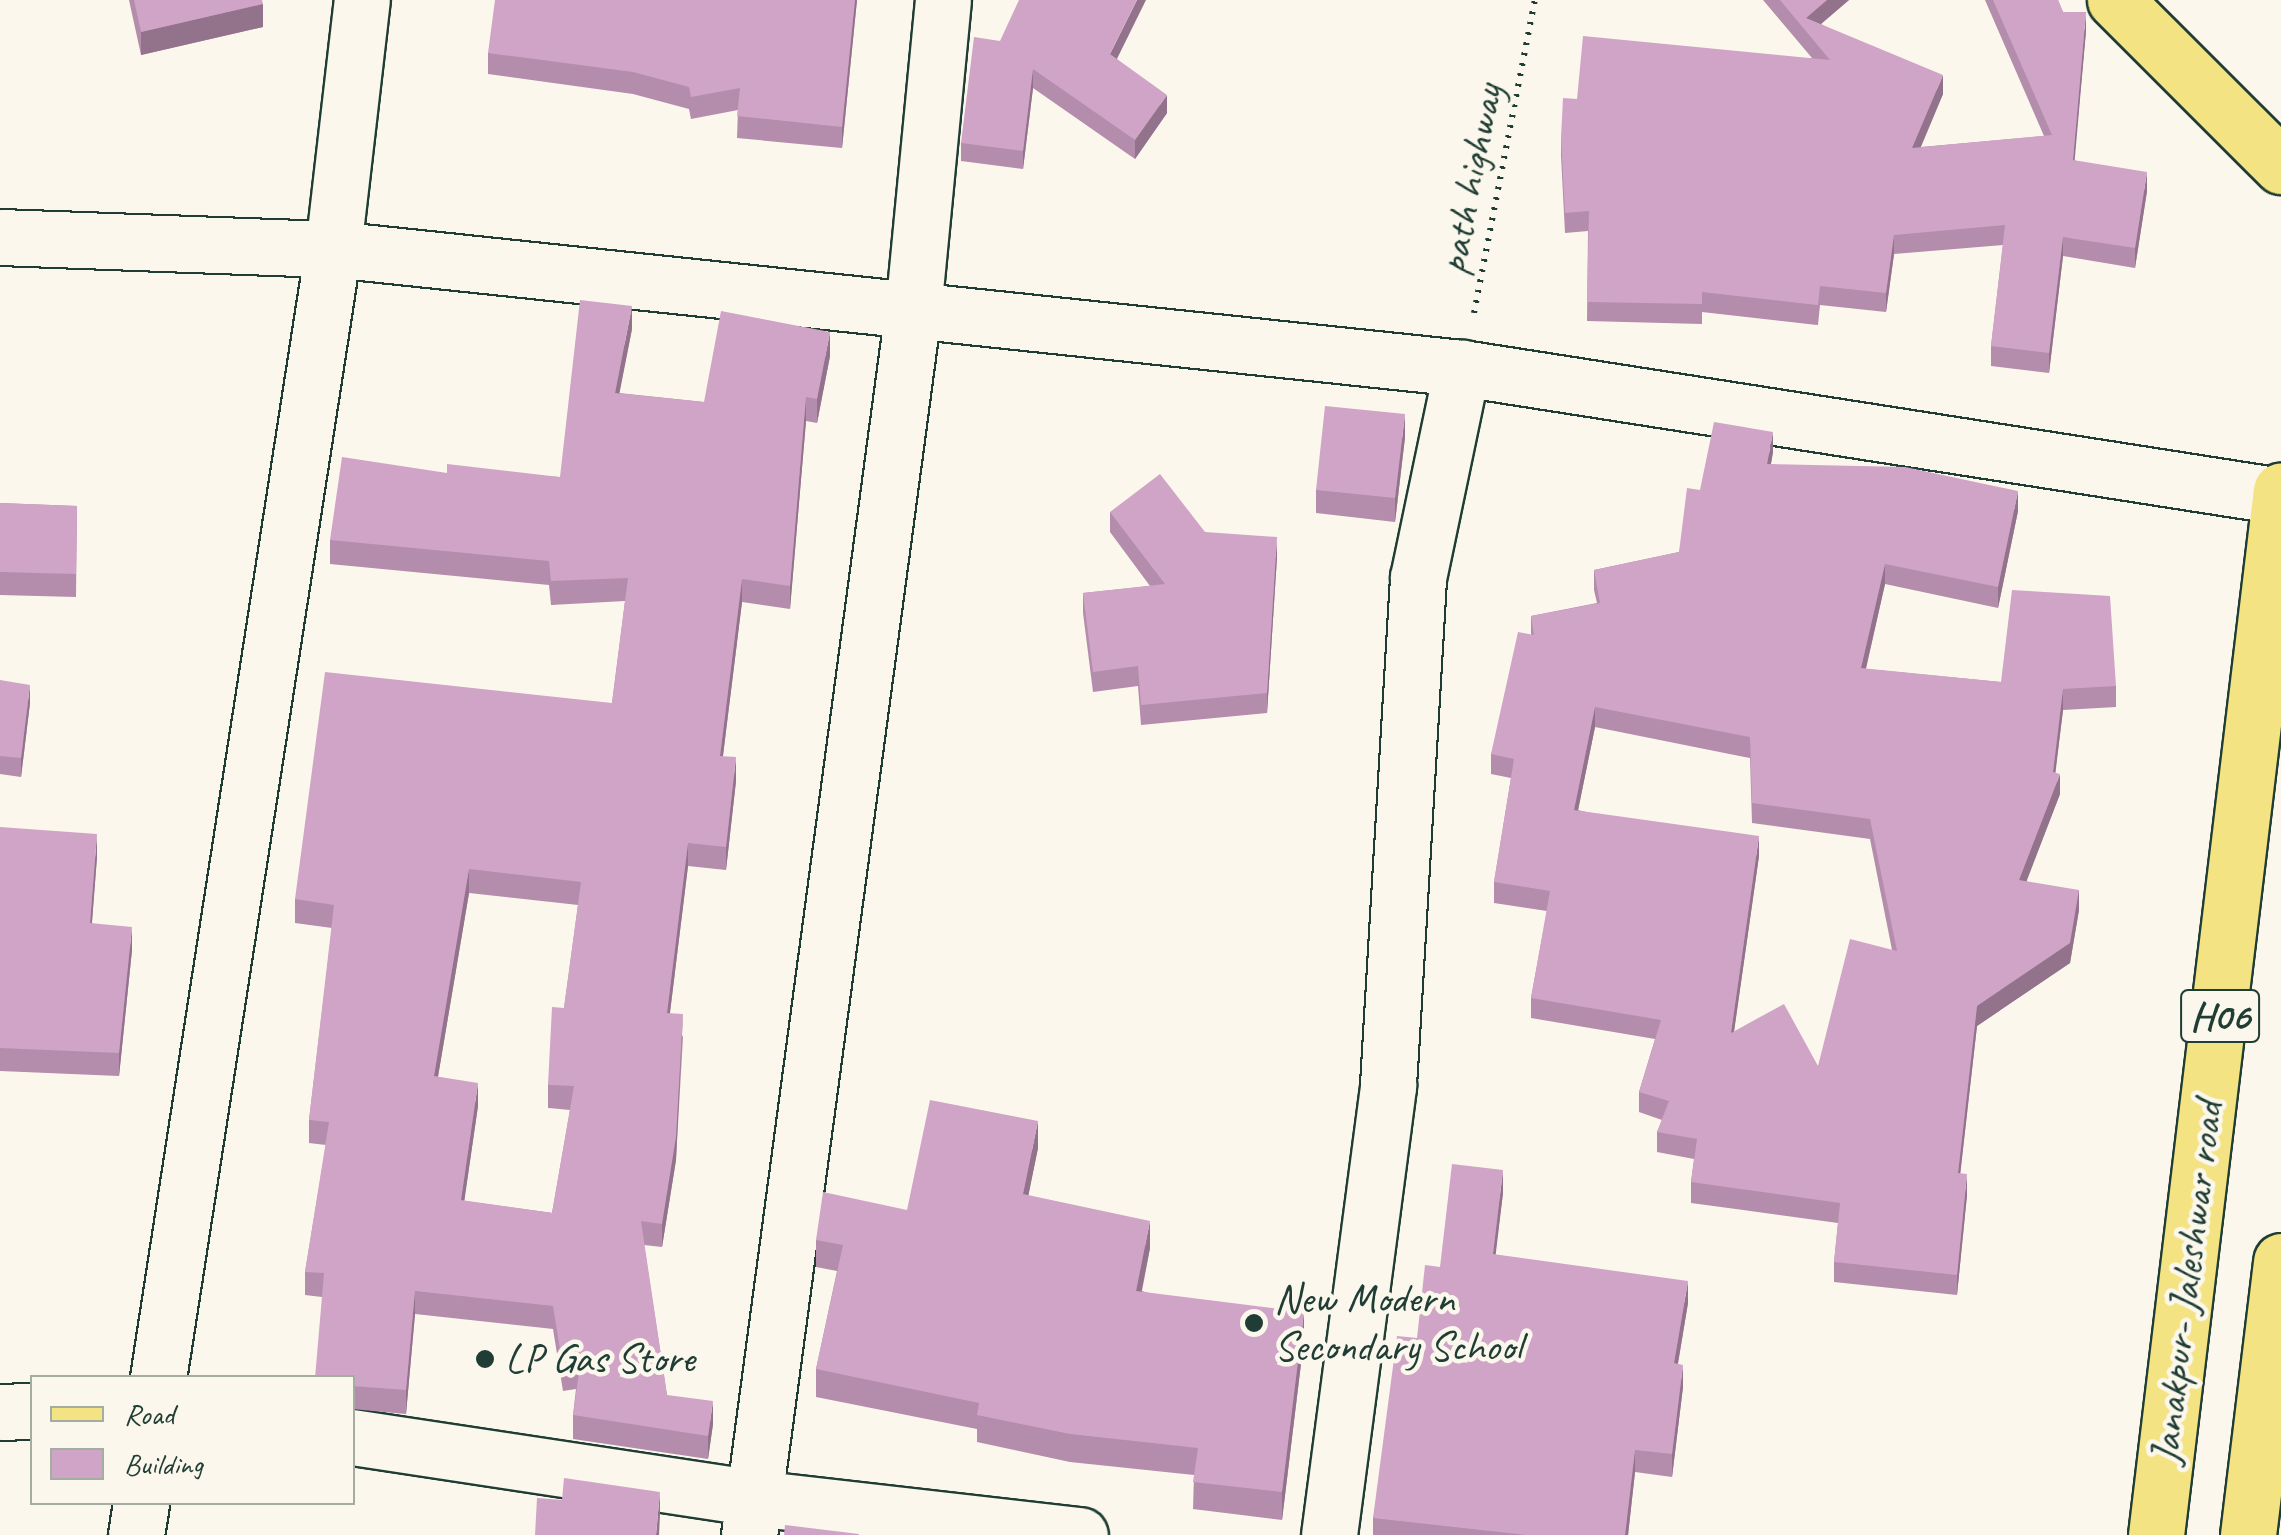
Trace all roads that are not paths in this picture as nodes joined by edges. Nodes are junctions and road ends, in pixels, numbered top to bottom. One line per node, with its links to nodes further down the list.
1 (362, 0): 6 (street)
2 (943, 0): 7 (street)
3 (2116, 0): 4 (main road)
4 (2281, 166)
5 (0, 237): 6 (street)
6 (332, 249): 7 (street); 11 (street)
7 (914, 312): 8 (street); 16 (street)
8 (1462, 368): 9 (street); 19 (street)
9 (2281, 494): 20 (main road, Janakpur- Jaleshwar road / H06)
10 (2281, 1261): 21 (main road)
11 (158, 1375)
12 (30, 1411): 13 (street)
13 (0, 1412)
14 (355, 1438): 16 (street)
15 (140, 1505): 17 (street)
16 (752, 1516): 18 (street)
17 (136, 1535)
18 (1080, 1535)
19 (1329, 1535)
20 (2156, 1535)
21 (2248, 1535)

